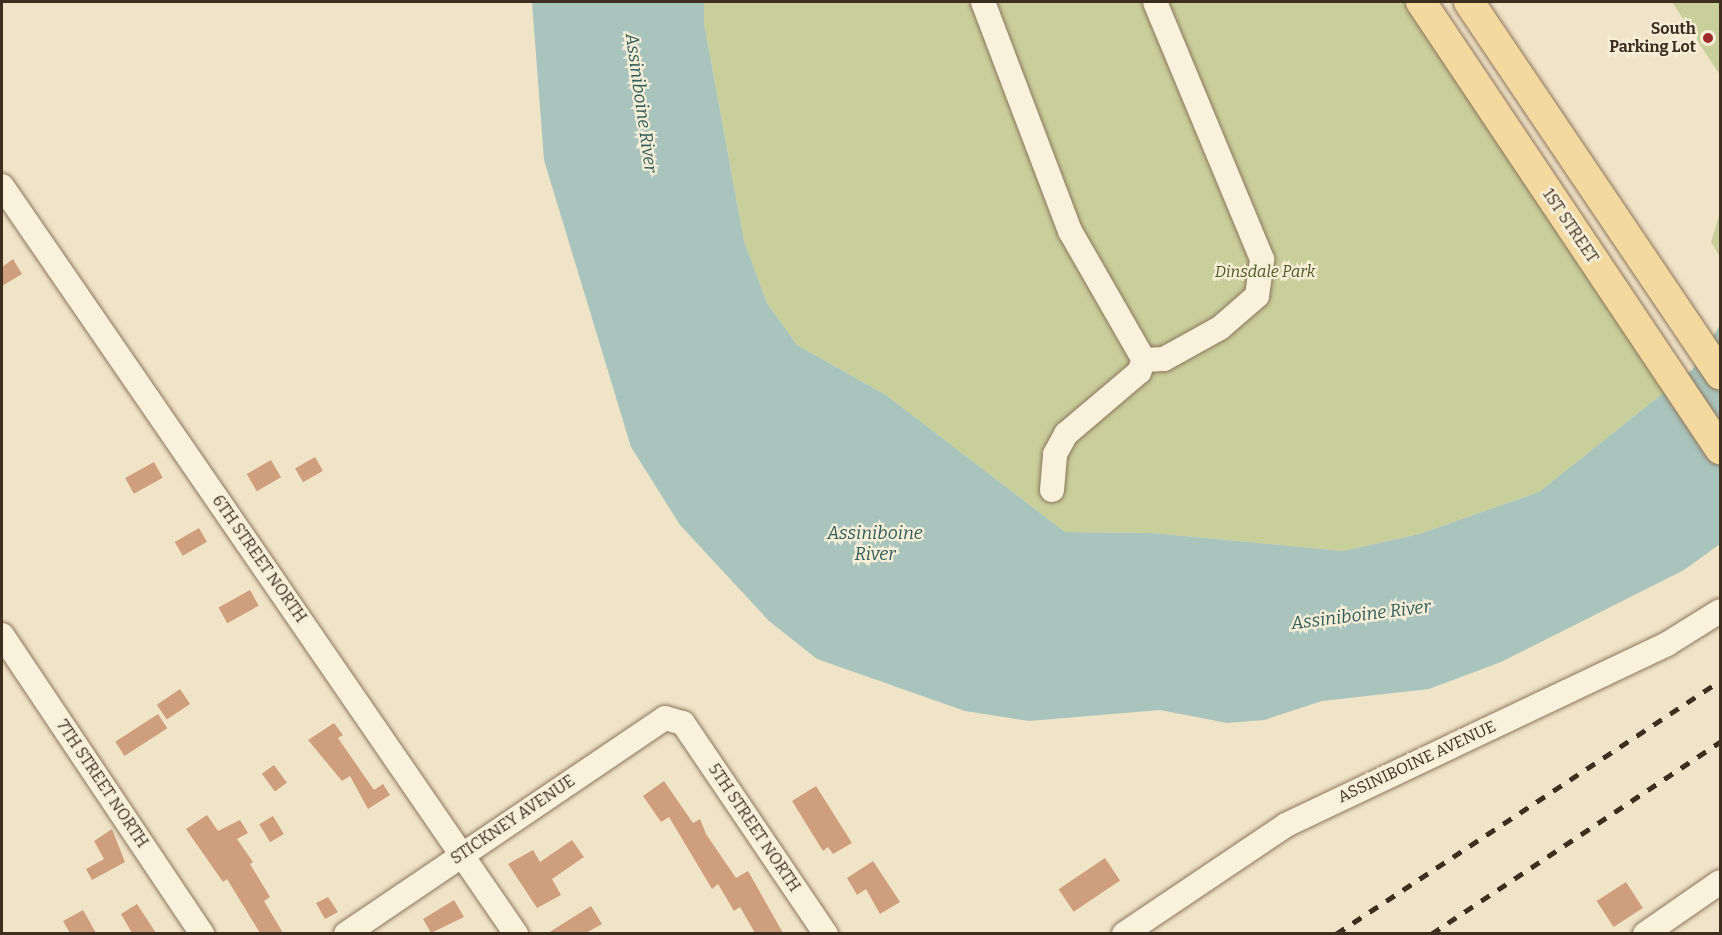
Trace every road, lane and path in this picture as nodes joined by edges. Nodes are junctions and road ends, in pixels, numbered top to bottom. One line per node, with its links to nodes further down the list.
1 (983, 2): 6 (street)
2 (1155, 2): 6 (street)
3 (1421, 2): 8 (main road, 1ST STREET)
4 (1469, 2): 7 (main road)
5 (2, 186): 13 (street, 6TH STREET NORTH)
6 (1144, 360): 9 (street)
7 (1720, 374)
8 (1720, 449)
9 (1052, 490)
10 (1720, 611): 19 (street, ASSINIBOINE AVENUE)
11 (2, 635): 15 (street, 7TH STREET NORTH)
12 (683, 723): 13 (street, STICKNEY AVENUE); 18 (street, 5TH STREET NORTH)
13 (462, 853): 16 (street, STICKNEY AVENUE); 17 (street, 6TH STREET NORTH)
14 (1719, 887): 20 (street)
15 (202, 933)
16 (346, 933)
17 (516, 933)
18 (826, 933)
19 (1124, 933)
20 (1645, 933)

